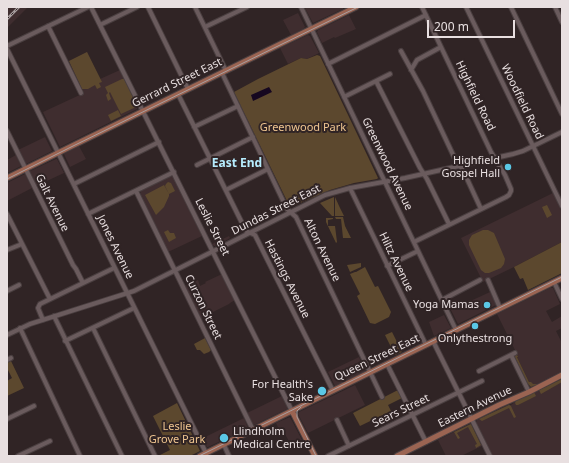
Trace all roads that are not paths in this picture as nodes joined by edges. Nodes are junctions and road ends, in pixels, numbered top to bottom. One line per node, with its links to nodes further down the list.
1 (88, 7): 17 (street)
2 (91, 7): 16 (street, Leslie Street)
3 (137, 7): 16 (street)
4 (148, 7): 28 (street)
5 (195, 7): 18 (street, Alton Avenue)
6 (247, 7): 18 (street)
7 (301, 7): 19 (street, Greenwood Avenue)
8 (356, 7): 13 (main road, Gerrard Street East)
9 (422, 7): 14 (street, Highfield Road)
10 (466, 7): 40 (street, Woodfield Road)
11 (511, 7): 34 (street)
12 (555, 7): 15 (street)
13 (347, 9): 19 (main road, Gerrard Street East)
14 (426, 15): 21 (street, Highfield Road); 23 (street)
15 (562, 22)
16 (100, 25): 33 (street, Leslie Street)
17 (48, 26): 20 (street); 29 (street)
18 (205, 27): 25 (street, Alton Avenue)
19 (312, 29): 23 (street, Greenwood Avenue); 25 (main road, Gerrard Street East)
20 (7, 48): 41 (street, Jones Avenue)
21 (441, 48): 24 (street); 43 (street, Highfield Road)
22 (401, 51): 24 (street)
23 (328, 64): 31 (street, Greenwood Avenue)
24 (411, 70): 45 (street)
25 (224, 72): 28 (main road, Gerrard Street East); 32 (street, Alton Avenue)
26 (390, 74): 27 (street)
27 (376, 81): 31 (street); 49 (street)
28 (188, 89): 30 (main road, Gerrard Street East)
29 (81, 93)
30 (178, 94): 33 (main road, Gerrard Street East); 35 (street, Hastings Avenue)
31 (344, 97): 51 (street, Greenwood Avenue)
32 (238, 106): 35 (street); 38 (street, Alton Avenue)
33 (143, 111): 39 (street, Leslie Street); 41 (main road, Gerrard Street East)
34 (562, 114)
35 (194, 127): 42 (street, Hastings Avenue)
36 (7, 131): 46 (street, Galt Avenue)
37 (562, 132): 40 (street, Dundas Street East)
38 (253, 137): 42 (street); 47 (street, Alton Avenue)
39 (159, 142): 48 (street, Leslie Street); 52 (street)
40 (533, 146): 43 (street, Dundas Street East); 56 (street, Woodfield Road)
41 (58, 153): 46 (main road, Gerrard Street East); 52 (street, Jones Avenue)
42 (210, 158): 44 (street); 54 (street, Hastings Avenue)
43 (495, 158): 45 (street, Dundas Street East); 57 (street, Highfield Road)
44 (197, 165)
45 (460, 166): 49 (street, Dundas Street East); 57 (street)
46 (26, 169): 50 (main road, Gerrard Street East); 74 (street, Galt Avenue)
47 (268, 169): 54 (street); 58 (street, Alton Avenue)
48 (174, 172): 55 (street); 67 (street, Leslie Street)
49 (423, 174): 51 (street, Dundas Street East); 61 (street)
50 (7, 178)
51 (385, 181): 53 (street, Dundas Street East); 63 (street, Greenwood Avenue)
52 (74, 184): 60 (street, Jones Avenue)
53 (350, 188): 58 (street, Dundas Street East); 68 (street, Hiltz Avenue)
54 (226, 190): 62 (street, Hastings Avenue)
55 (136, 191): 60 (street); 70 (street, Curzon Street)
56 (562, 206)
57 (481, 209): 61 (street)
58 (291, 212): 62 (street, Dundas Street East); 95 (street, Alton Avenue)
59 (7, 214): 64 (street)
60 (88, 214): 69 (street, Jones Avenue)
61 (449, 224): 63 (street)
62 (251, 233): 67 (street, Dundas Street East); 98 (street, Hastings Avenue)
63 (414, 242): 66 (street, Greenwood Avenue)
64 (22, 244): 65 (street); 79 (street)
65 (7, 250)
66 (418, 251): 68 (street); 81 (street, Greenwood Avenue)
67 (213, 252): 70 (street, Dundas Street East); 103 (street, Leslie Street)
68 (387, 266): 92 (street, Hiltz Avenue)
69 (114, 268): 74 (street); 78 (street, Jones Avenue)
70 (175, 271): 78 (street, Dundas Street East); 108 (street, Curzon Street)
71 (562, 278): 75 (main road, Queen Street East)
72 (480, 280): 81 (street)
73 (488, 280): 83 (street)
74 (83, 282): 79 (street)
75 (554, 282): 80 (street); 83 (main road, Queen Street East)
76 (20, 285): 77 (street)
77 (7, 292)
78 (127, 293): 82 (street, Jones Avenue); 84 (street, Dundas Street East)
79 (50, 299): 85 (street)
80 (562, 299)
81 (442, 300): 88 (street, Greenwood Avenue)
82 (134, 308): 87 (street); 113 (street, Jones Avenue)
83 (500, 308): 88 (main road, Queen Street East)
84 (54, 316): 85 (street, Dundas Street East); 90 (street)
85 (43, 320): 86 (street, Dundas Street East)
86 (20, 328): 89 (street, Dundas Street East); 115 (street)
87 (93, 328): 90 (street); 117 (street)
88 (456, 330): 91 (main road, Queen Street East)
89 (7, 335)
90 (65, 340): 116 (street)
91 (433, 341): 92 (main road, Queen Street East); 99 (street)
92 (426, 345): 93 (main road, Queen Street East)
93 (387, 364): 95 (main road, Queen Street East); 104 (street)
94 (479, 371): 100 (street)
95 (370, 372): 98 (main road, Queen Street East); 101 (street, Alton Avenue)
96 (562, 375): 100 (main road, Eastern Avenue)
97 (482, 381): 99 (street, Sears Street)
98 (333, 391): 103 (main road, Queen Street East)
99 (459, 392): 104 (street, Sears Street); 106 (street)
100 (529, 392): 106 (main road, Eastern Avenue)
101 (382, 398)
102 (34, 406): 105 (street)
103 (292, 411): 108 (main road, Queen Street East); 120 (main road, Leslie Street)
104 (413, 415): 110 (street); 112 (street, Sears Street)
105 (7, 419)
106 (472, 419): 110 (main road, Eastern Avenue); 123 (street)
107 (337, 420): 112 (street)
108 (253, 430): 111 (main road, Queen Street East)
109 (50, 440): 114 (street)
110 (426, 442): 122 (main road, Eastern Avenue)
111 (224, 444): 113 (main road, Queen Street East); 119 (street)
112 (349, 446): 121 (street, Sears Street)
113 (206, 453): 118 (main road, Queen Street East)
114 (18, 456)
115 (80, 456)
116 (122, 456)
117 (155, 456)
118 (200, 456)
119 (230, 456)
120 (315, 456)
121 (328, 456)
122 (397, 456)
123 (490, 456)

